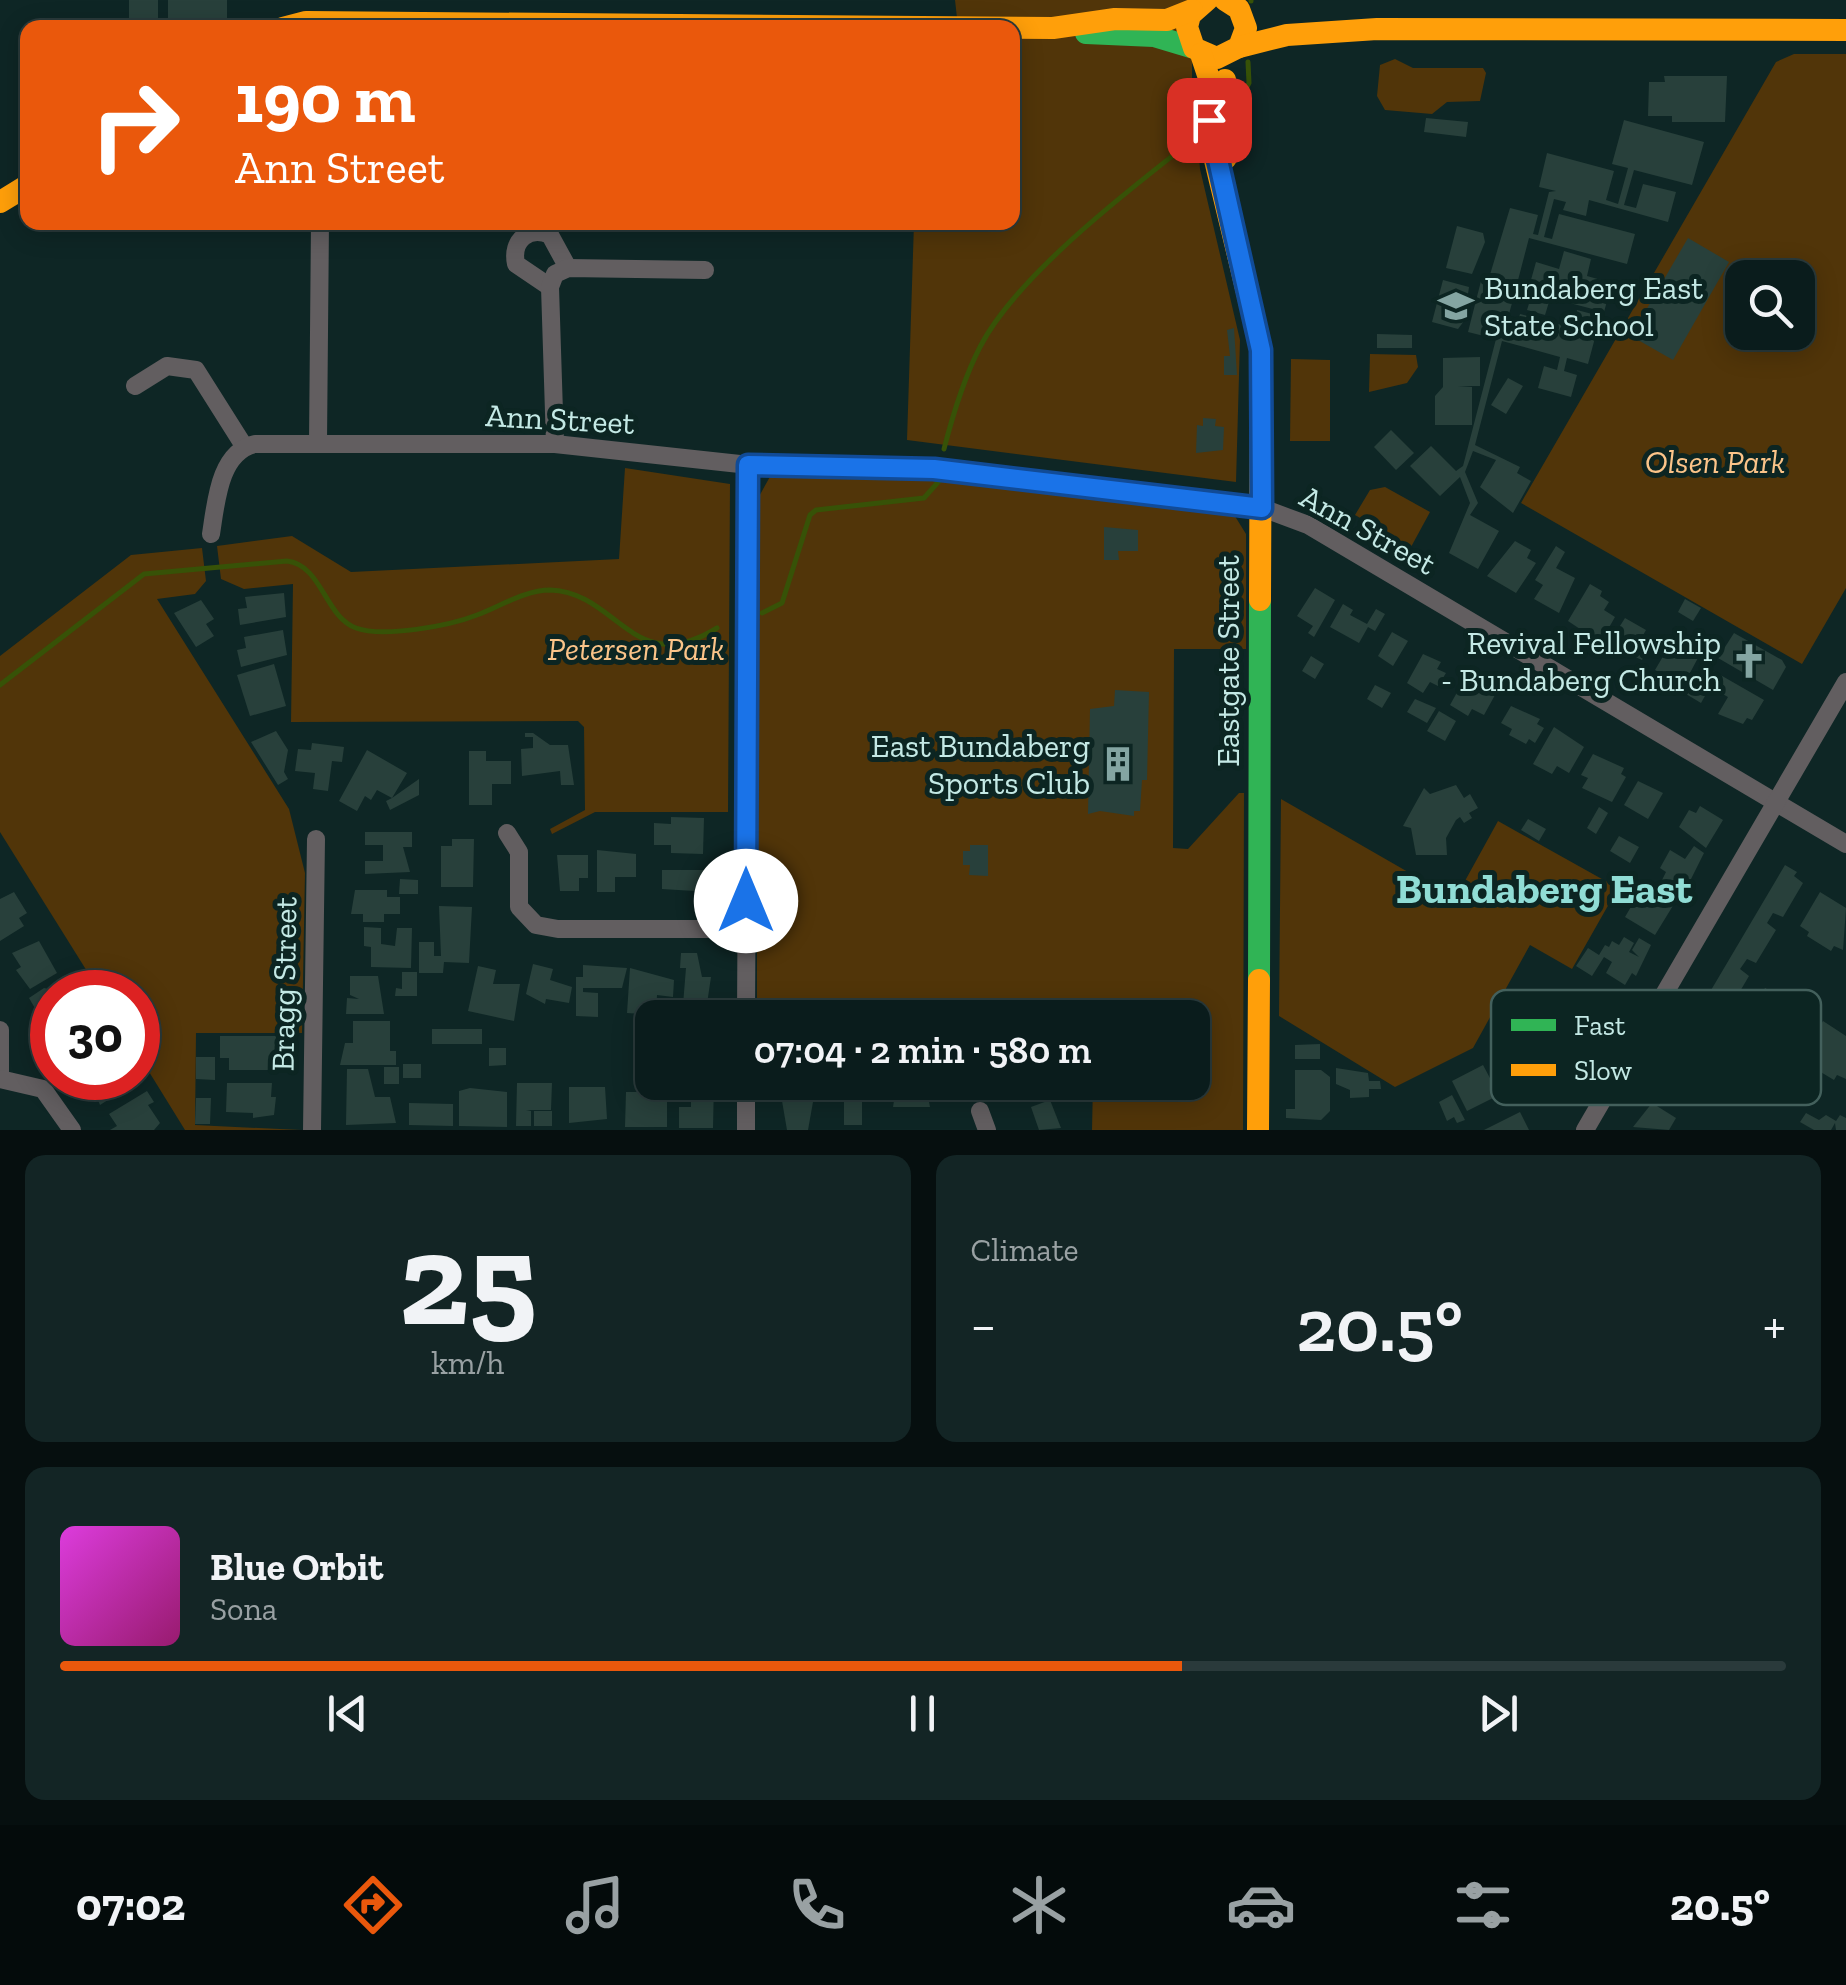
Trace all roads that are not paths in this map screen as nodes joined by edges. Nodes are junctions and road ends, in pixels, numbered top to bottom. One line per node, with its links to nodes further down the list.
1 (1232, 3): 5 (street); 7 (street, Eastgate Street)
2 (1200, 4): 4 (street); 8 (street, Eastgate Street)
3 (1020, 28): 4 (street)
4 (1053, 28): 8 (street)
5 (1377, 29): 6 (street); 7 (street)
6 (1846, 30)
7 (1236, 50): 8 (street); 9 (street, Eastgate Street)
8 (1197, 51): 9 (street, Eastgate Street)
9 (1226, 197): 19 (street, Eastgate Street)
10 (320, 230): 15 (street)
11 (568, 268): 12 (street); 13 (street); 13 (street)
12 (705, 270)
13 (550, 288): 16 (street)
14 (136, 386): 17 (street)
15 (318, 443): 16 (street, Ann Street); 17 (street, Ann Street)
16 (555, 444): 18 (street, Ann Street)
17 (244, 446): 20 (street)
18 (748, 465): 19 (street, Ann Street); 26 (street)
19 (1262, 508): 22 (street, Ann Street); 38 (street, Eastgate Street)
20 (212, 534)
21 (1846, 682): 22 (street)
22 (1775, 804): 25 (street, Ann Street); 27 (street)
23 (508, 833): 26 (street)
24 (316, 839): 35 (street, Bragg Street)
25 (1846, 844)
26 (746, 929): 28 (street)
27 (1667, 990)
28 (746, 1000)
29 (0, 1030): 30 (street)
30 (0, 1076): 34 (street)
31 (746, 1100): 36 (street)
32 (1600, 1105): 39 (street)
33 (980, 1111): 37 (street)
34 (72, 1130)
35 (312, 1130)
36 (746, 1130)
37 (987, 1130)
38 (1258, 1130)
39 (1586, 1130)

